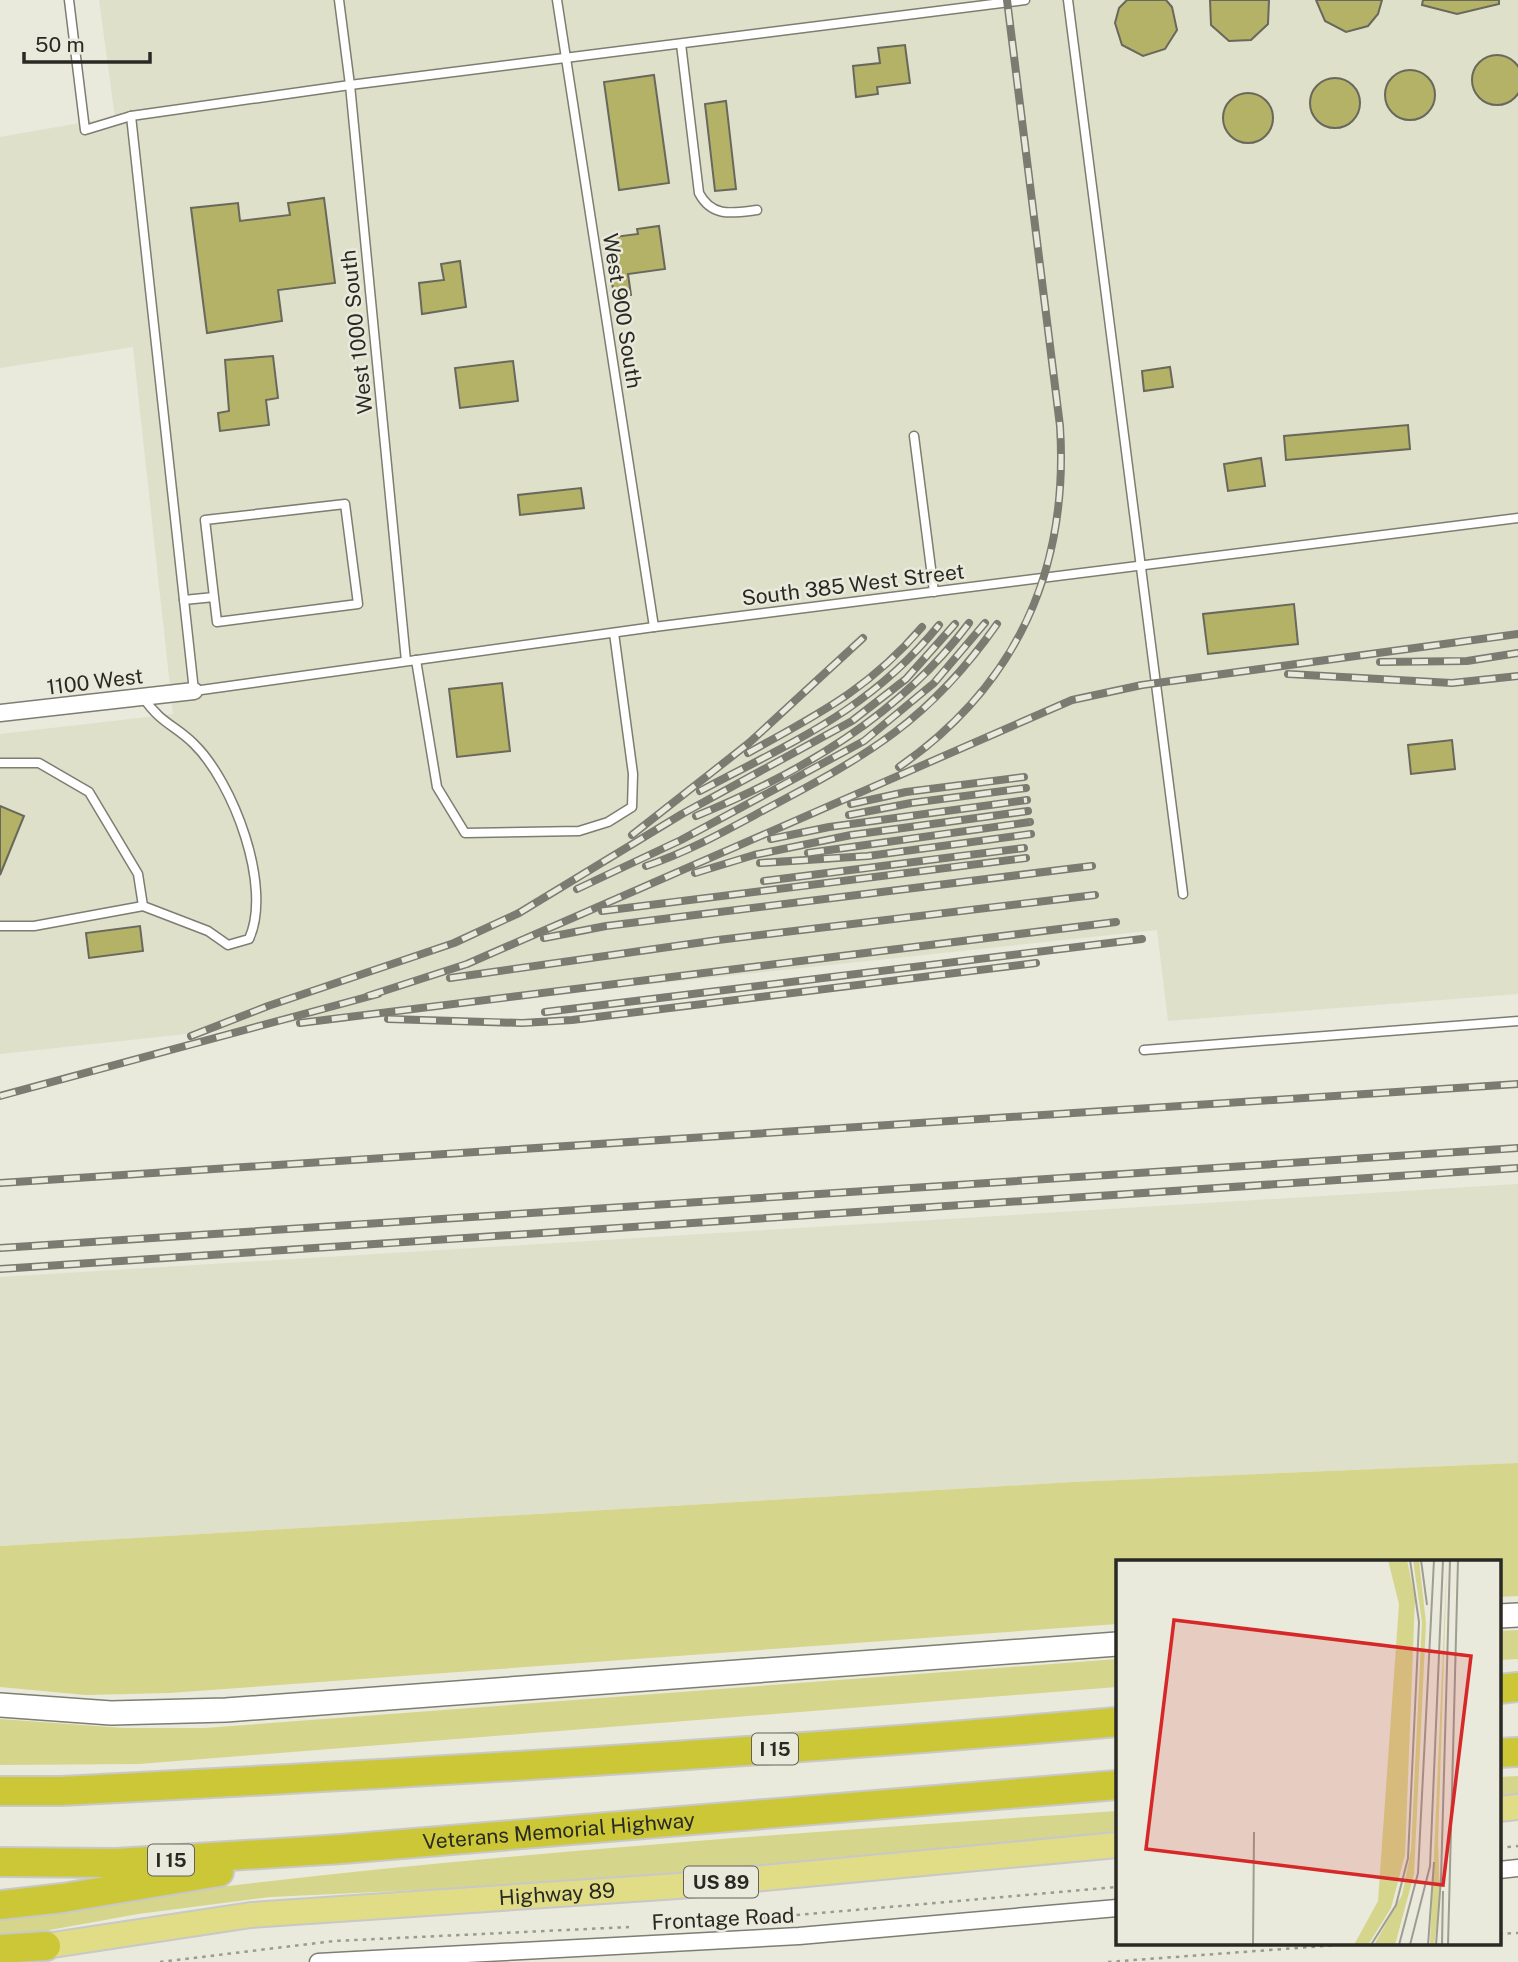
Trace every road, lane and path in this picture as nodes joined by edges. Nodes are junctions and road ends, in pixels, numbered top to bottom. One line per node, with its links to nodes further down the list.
1 (69, 0): 9 (lane)
2 (338, 0): 8 (lane, West 1000 South)
3 (557, 0): 7 (lane, West 900 South)
4 (1025, 0): 6 (lane)
5 (1068, 0): 13 (lane)
6 (681, 44): 7 (lane); 10 (lane)
7 (564, 59): 8 (lane); 17 (lane, West 900 South)
8 (350, 85): 9 (lane); 20 (lane, West 1000 South)
9 (131, 116): 16 (lane)
10 (757, 210)
11 (914, 436): 14 (lane)
12 (1518, 518): 13 (lane, South 385 West Street)
13 (1140, 565): 14 (lane, South 385 West Street); 25 (lane)
14 (934, 592): 17 (lane, South 385 West Street)
15 (214, 597): 15 (lane); 16 (lane)
16 (184, 600): 21 (lane)
17 (654, 627): 18 (lane, South 385 West Street)
18 (614, 633): 19 (lane, South 385 West Street); 19 (lane)
19 (416, 660): 20 (lane, South 385 West Street)
20 (406, 661): 21 (lane, South 385 West Street)
21 (194, 691): 22 (street, 1100 West)
22 (143, 697): 23 (street, 1100 West); 26 (lane)
23 (0, 713)
24 (0, 764): 26 (lane)
25 (1183, 894)
26 (143, 906): 27 (lane)
27 (0, 926)
28 (1518, 1021): 29 (lane)
29 (1144, 1050)
30 (1518, 1615): 31 (main road)
31 (1500, 1616)
32 (1116, 1644): 35 (main road)
33 (1518, 1687): 34 (highway)
34 (1500, 1689)
35 (0, 1705)
36 (1116, 1722): 40 (highway, I 15)
37 (1518, 1752): 38 (highway)
38 (1500, 1753)
39 (1116, 1785): 46 (highway, Veterans Memorial Highway / I 15)
40 (0, 1791)
41 (1518, 1807): 42 (main road)
42 (1500, 1809)
43 (1116, 1845): 58 (main road, Highway 89 / US 89)
44 (1518, 1846): 45 (path)
45 (1500, 1848)
46 (342, 1849): 47 (highway, Veterans Memorial Highway / I 15); 51 (highway)
47 (0, 1862)
48 (1518, 1868): 49 (street)
49 (1500, 1870)
50 (1116, 1887): 53 (path)
51 (0, 1905)
52 (1116, 1908): 61 (street, Frontage Road)
53 (684, 1924)
54 (631, 1927): 62 (path)
55 (1518, 1933): 56 (path)
56 (1500, 1934)
57 (1351, 1944): 63 (path)
58 (46, 1947): 59 (highway); 60 (main road, Highway 89 / US 89)
59 (0, 1950)
60 (0, 1960)
61 (324, 1961)
62 (160, 1962)
63 (1108, 1962)

